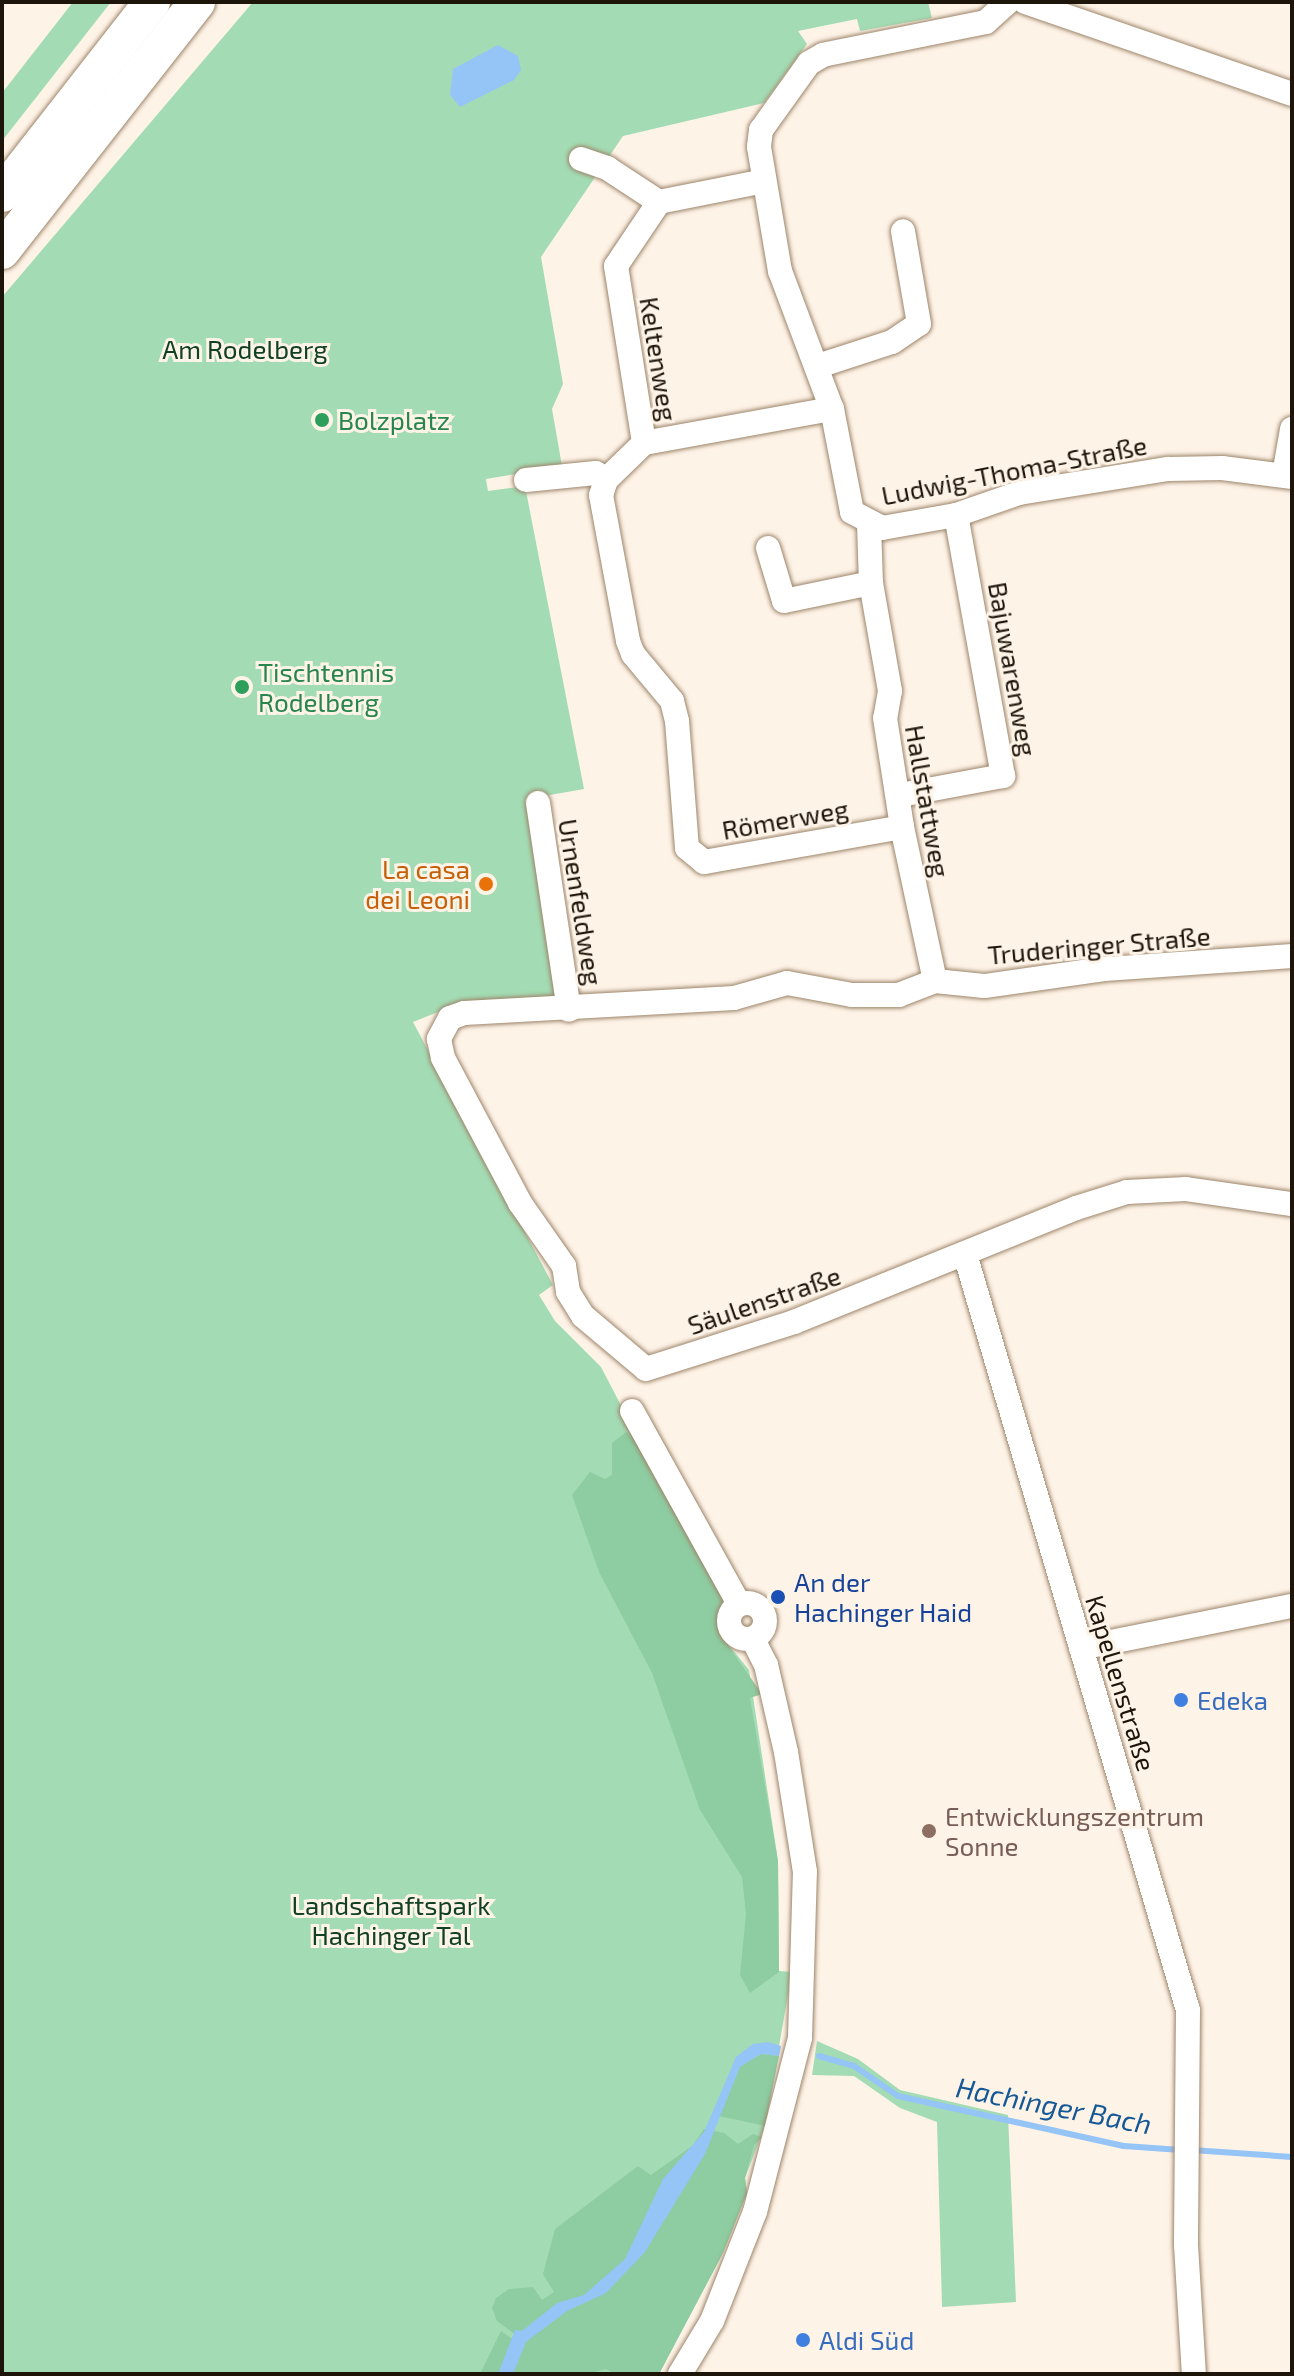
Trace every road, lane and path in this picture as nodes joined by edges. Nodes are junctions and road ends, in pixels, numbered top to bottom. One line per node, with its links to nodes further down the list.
1 (152, 2): 8 (highway)
2 (197, 2): 11 (highway)
3 (1008, 2): 7 (street, Ludwig-Thoma-Straße)
4 (1025, 2): 5 (street)
5 (1292, 94)
6 (581, 159): 9 (street)
7 (764, 181): 9 (street); 12 (street, Ludwig-Thoma-Straße)
8 (2, 194)
9 (659, 202): 15 (street, Keltenweg)
10 (903, 231): 12 (street)
11 (2, 251)
12 (818, 366): 13 (street, Ludwig-Thoma-Straße)
13 (832, 409): 15 (street, Keltenweg); 20 (street, Ludwig-Thoma-Straße)
14 (1292, 429): 16 (street)
15 (644, 443): 18 (street)
16 (1288, 476): 19 (street, Ludwig-Thoma-Straße)
17 (526, 480): 18 (street)
18 (606, 480): 25 (street, Römerweg)
19 (956, 515): 20 (street, Ludwig-Thoma-Straße); 23 (street, Bajuwarenweg)
20 (869, 524): 22 (street, Hallstattweg)
21 (768, 548): 22 (street)
22 (871, 583): 23 (street, Hallstattweg)
23 (900, 795): 25 (street, Hallstattweg)
24 (538, 803): 28 (street, Urnenfeldweg)
25 (902, 827): 27 (street, Hallstattweg)
26 (1292, 956): 27 (street, Truderinger Straße)
27 (935, 981): 28 (street, Truderinger Straße)
28 (569, 1010): 29 (street, Truderinger Straße)
29 (444, 1026): 31 (street, Säulenstraße)
30 (1292, 1204): 31 (street, Säulenstraße)
31 (965, 1254): 34 (street, Kapellenstraße)
32 (632, 1411): 35 (street)
33 (1292, 1606): 34 (street)
34 (1081, 1648): 36 (street, Kapellenstraße)
35 (680, 2374)
36 (1194, 2374)

